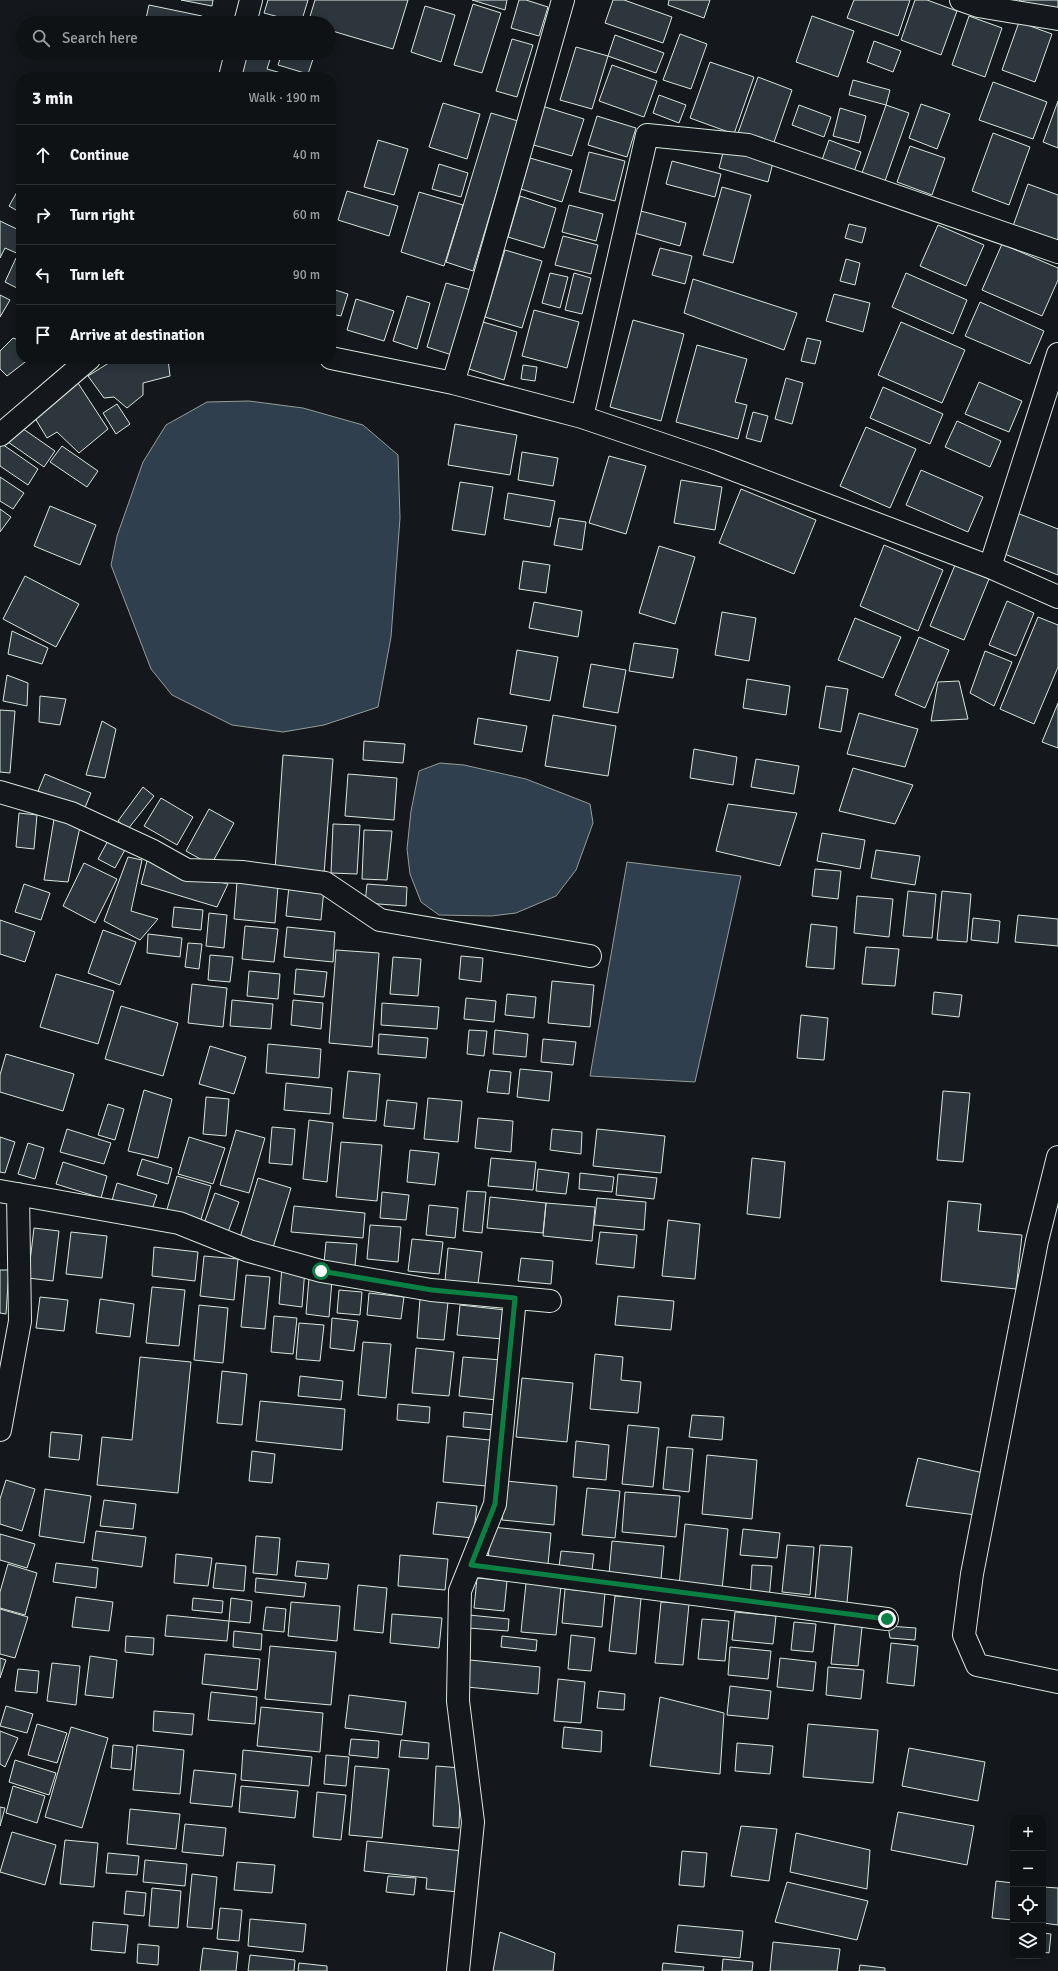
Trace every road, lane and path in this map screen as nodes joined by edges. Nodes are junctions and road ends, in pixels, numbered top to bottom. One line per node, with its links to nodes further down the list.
1 (251, 0): 4 (street)
2 (564, 0): 12 (street)
3 (961, 0): 5 (street)
4 (247, 16)
5 (1058, 19)
6 (234, 60): 7 (street)
7 (231, 72)
8 (1058, 252): 13 (street)
9 (1058, 354): 15 (street)
10 (336, 359): 12 (street)
11 (83, 364): 14 (street)
12 (453, 383): 13 (street)
13 (582, 417): 15 (street)
14 (0, 435)
15 (990, 568): 16 (street)
16 (1058, 597)
17 (0, 792): 18 (street)
18 (590, 956)
19 (1058, 1157): 26 (street)
20 (9, 1192): 21 (street); 23 (street)
21 (515, 1298): 22 (street); 24 (street)
22 (550, 1301)
23 (0, 1430)
24 (471, 1565): 25 (street); 27 (street)
25 (887, 1619)
26 (1058, 1682)
27 (458, 1971)

